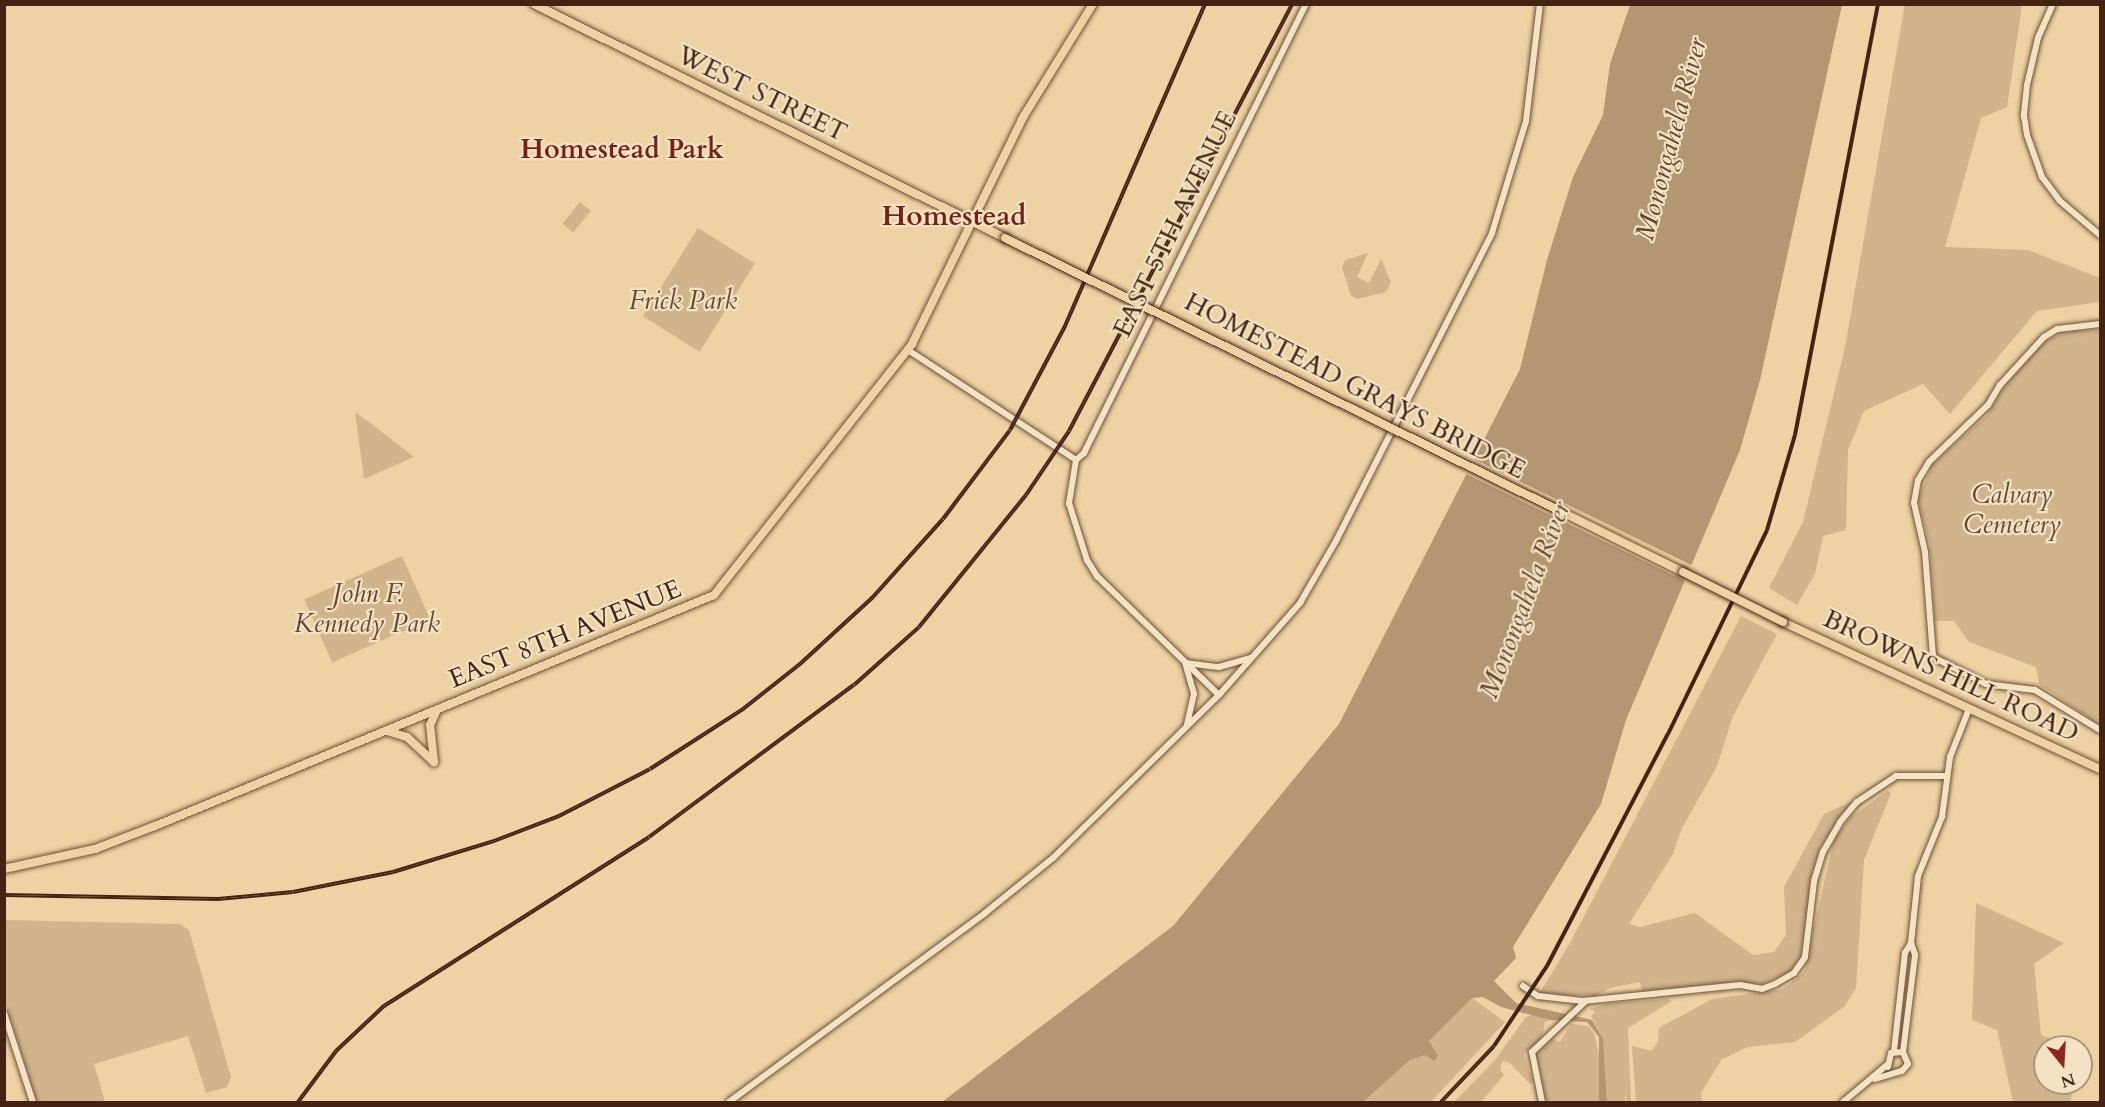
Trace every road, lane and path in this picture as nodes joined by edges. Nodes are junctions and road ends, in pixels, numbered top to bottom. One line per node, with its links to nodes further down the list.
1 (534, 4): 6 (main road, WEST STREET)
2 (1094, 4): 6 (main road, EAST 8TH AVENUE)
3 (1306, 4): 8 (street, EAST 5TH AVENUE)
4 (1540, 4): 13 (street)
5 (2053, 4): 7 (street)
6 (972, 221): 8 (main road, HOMESTEAD GRAYS BRIDGE, bridge); 10 (main road, EAST 8TH AVENUE)
7 (2100, 235)
8 (1155, 309): 11 (street, EAST 5TH AVENUE); 12 (main road, HOMESTEAD GRAYS BRIDGE, bridge)
9 (2100, 324): 19 (street)
10 (908, 351): 11 (street); 17 (main road, EAST 8TH AVENUE)
11 (1076, 460): 14 (street)
12 (1783, 622): 16 (main road, BROWNS HILL ROAD)
13 (1253, 657): 14 (street); 15 (street)
14 (1185, 662): 15 (street); 18 (street)
15 (1219, 695): 18 (street)
16 (1969, 709): 21 (main road, BROWNS HILL ROAD); 22 (street)
17 (437, 710): 20 (main road, EAST 8TH AVENUE); 20 (main road)
18 (1187, 726): 34 (street)
19 (2100, 730)
20 (387, 731): 23 (main road, EAST 8TH AVENUE)
21 (2100, 769)
22 (1946, 776): 24 (street); 26 (street)
23 (4, 869)
24 (1911, 943): 28 (street); 29 (street)
25 (1523, 986): 26 (street)
26 (1584, 1003): 35 (street)
27 (4, 1013): 33 (street)
28 (1894, 1051): 29 (street); 30 (street)
29 (1903, 1052): 31 (street)
30 (1887, 1065): 31 (street); 32 (street)
31 (1896, 1072): 32 (street)
32 (1875, 1079): 36 (street)
33 (33, 1102)
34 (729, 1102)
35 (1542, 1102)
36 (1843, 1102)

